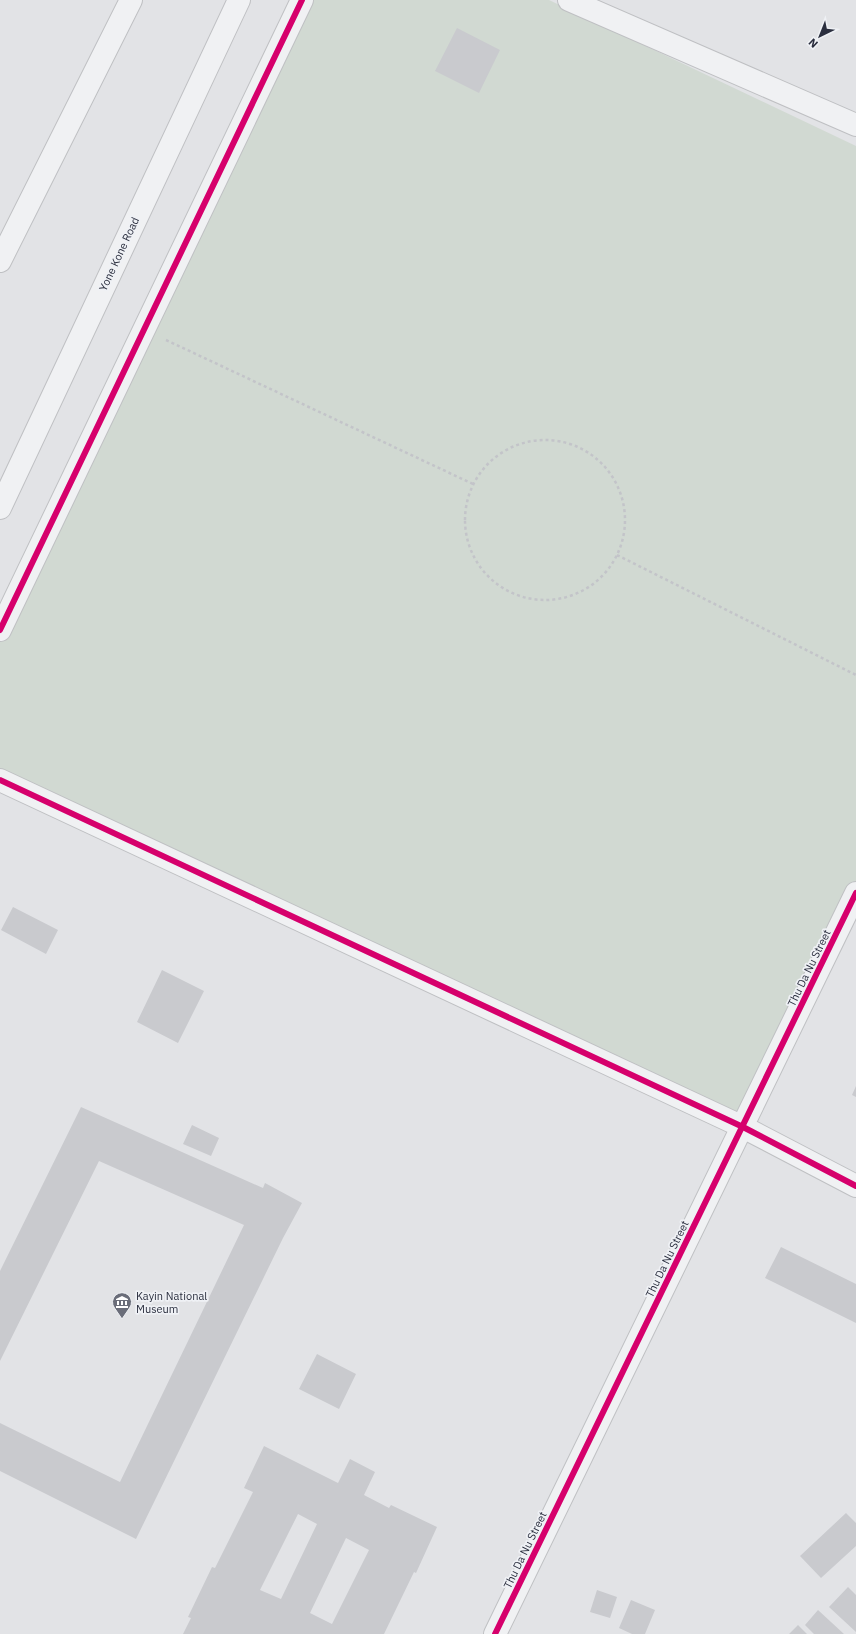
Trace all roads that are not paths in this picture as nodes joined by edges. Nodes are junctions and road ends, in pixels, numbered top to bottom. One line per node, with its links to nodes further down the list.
1 (131, 0): 6 (street)
2 (238, 0): 7 (street, Yone Kone Road)
3 (302, 0): 8 (street)
4 (569, 0): 5 (street)
5 (856, 125)
6 (0, 261)
7 (0, 508)
8 (0, 630)
9 (0, 780): 11 (street)
10 (856, 893): 11 (street, Thu Da Nu Street)
11 (743, 1127): 12 (street); 13 (street, Thu Da Nu Street)
12 (856, 1186)
13 (495, 1634)

